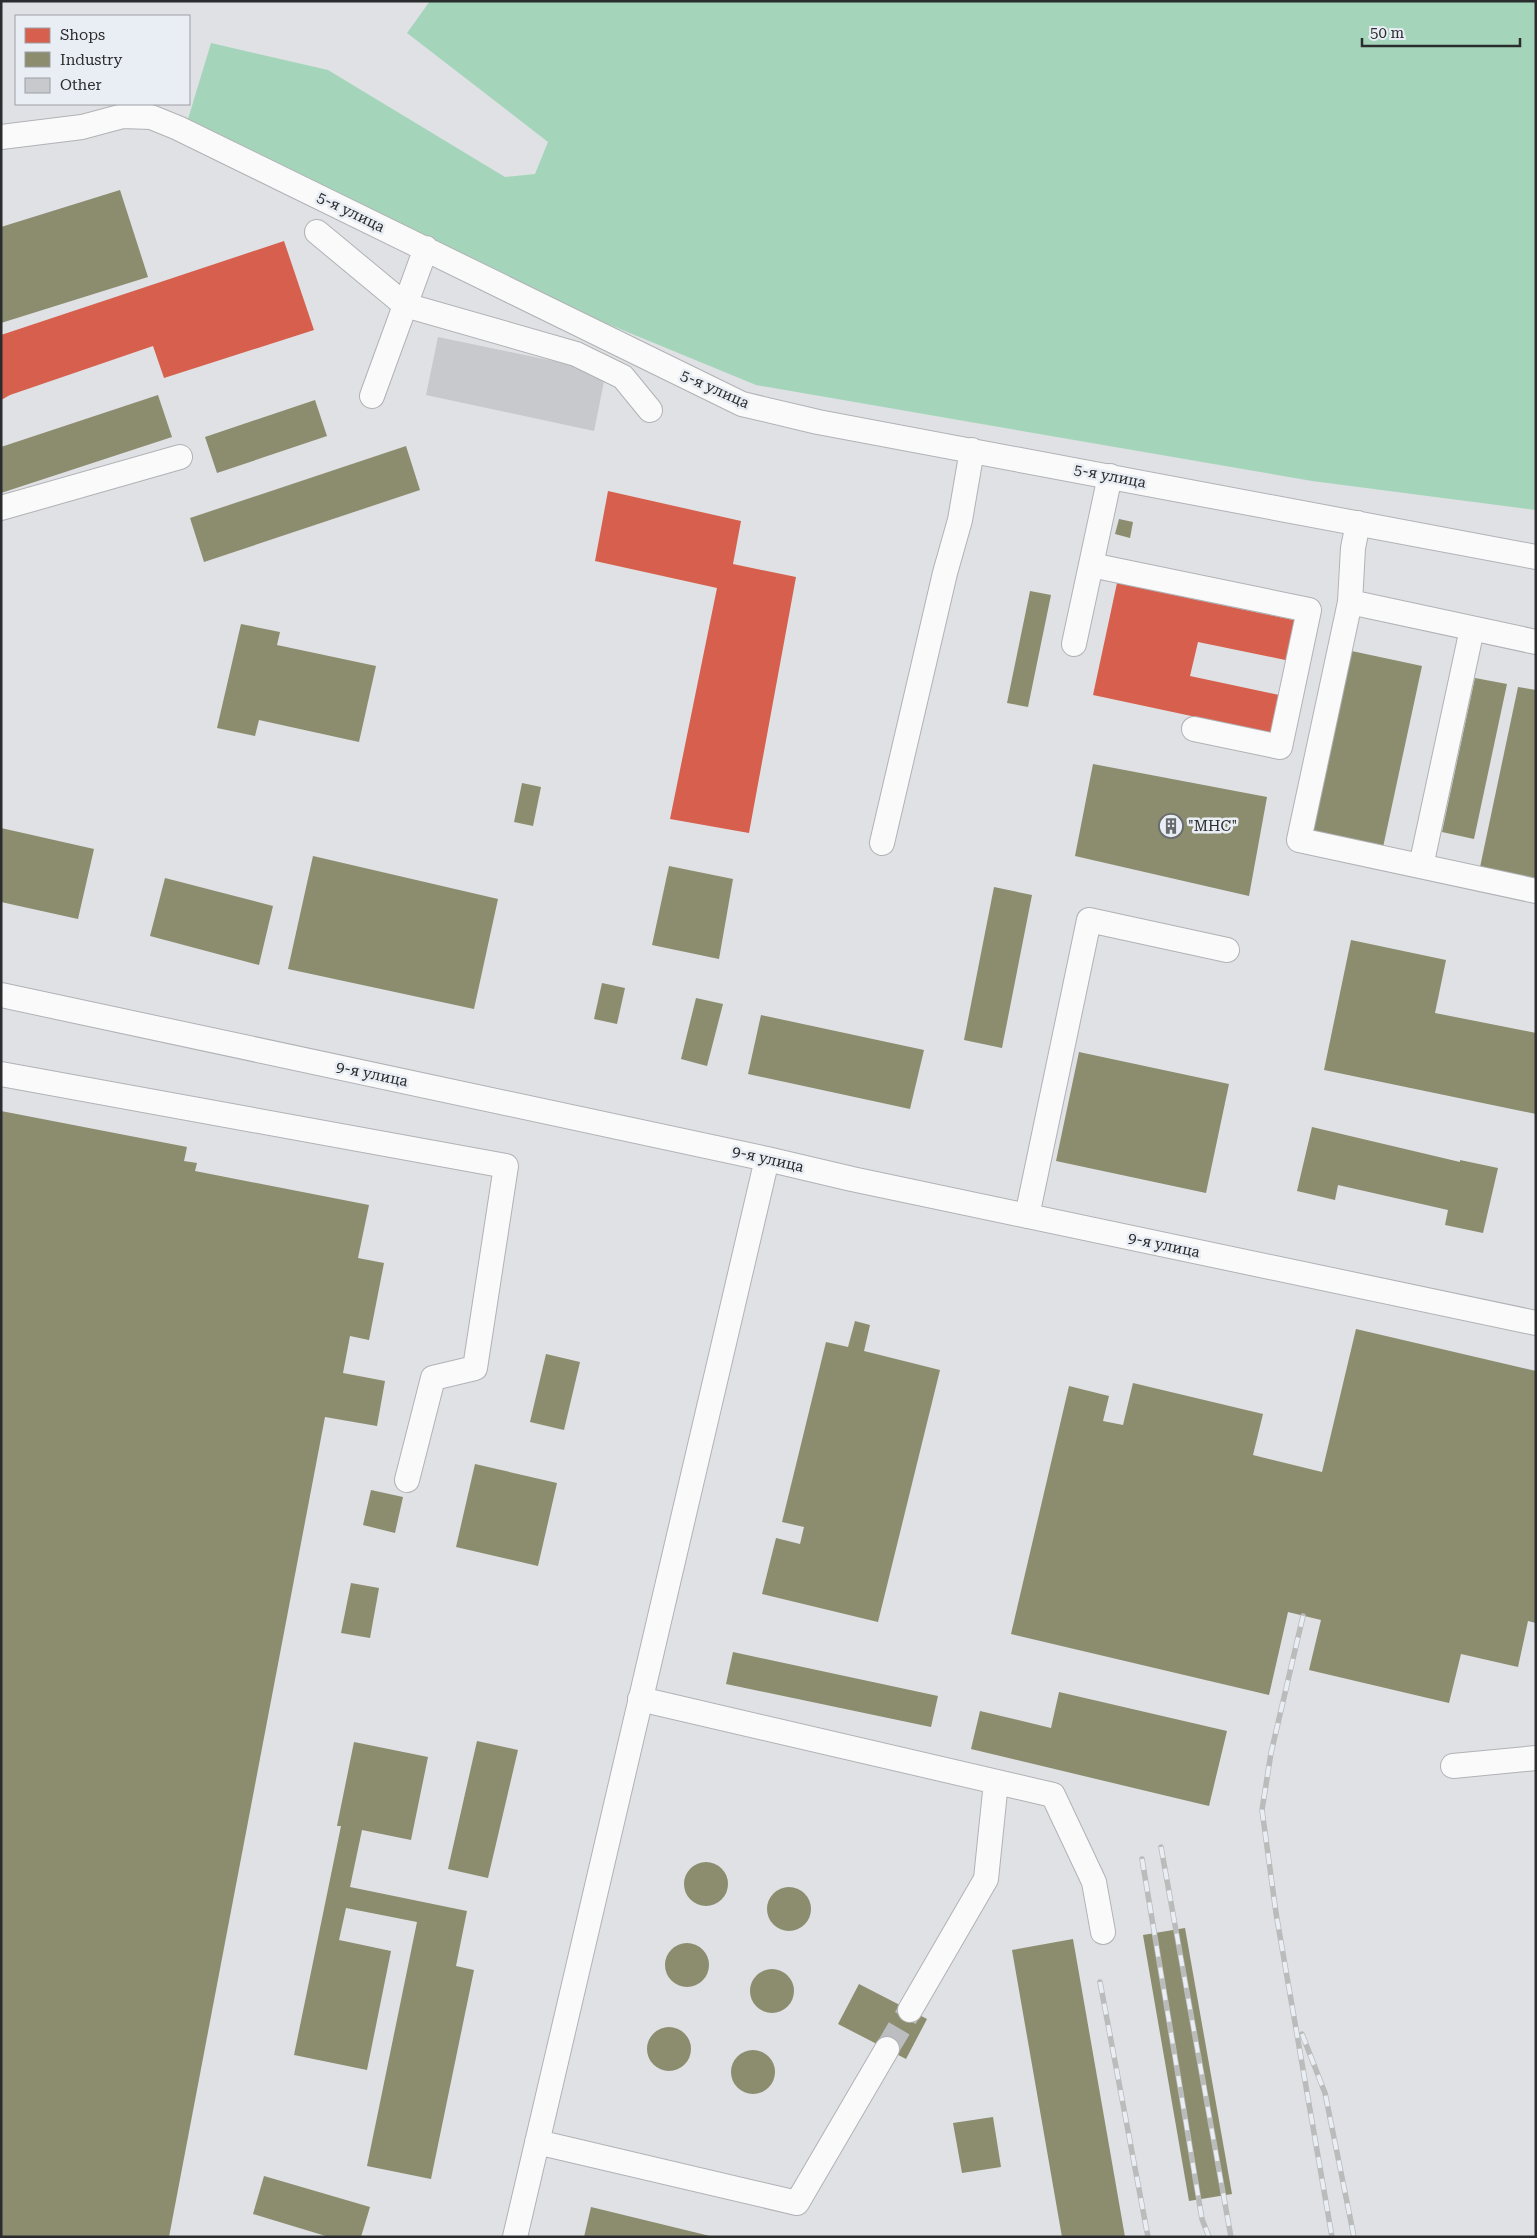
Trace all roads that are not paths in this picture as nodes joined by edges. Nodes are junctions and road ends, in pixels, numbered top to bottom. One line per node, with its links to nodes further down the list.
1 (1, 137): 3 (street, 5-я улица)
2 (317, 232): 4 (street)
3 (426, 248): 4 (street); 7 (street, 5-я улица)
4 (405, 305): 5 (street); 6 (street)
5 (372, 396)
6 (650, 410)
7 (972, 450): 9 (street, 5-я улица); 19 (street)
8 (180, 457): 10 (street)
9 (1110, 476): 11 (street, 5-я улица); 13 (street)
10 (1, 508)
11 (1358, 523): 12 (street, 5-я улица); 14 (street)
12 (1536, 557)
13 (1091, 565): 17 (street); 18 (street)
14 (1350, 602): 15 (street); 20 (street)
15 (1472, 629): 16 (street); 20 (street)
16 (1536, 642)
17 (1074, 644)
18 (1194, 729)
19 (882, 843)
20 (1421, 866): 21 (street)
21 (1536, 891)
22 (1227, 950): 26 (street)
23 (1, 995): 25 (street, 9-я улица)
24 (1, 1074): 28 (street)
25 (767, 1158): 26 (street, 9-я улица); 29 (street)
26 (1027, 1216): 27 (street, 9-я улица)
27 (1536, 1323)
28 (407, 1480)
29 (640, 1699): 32 (street); 36 (street)
30 (1536, 1758): 31 (street)
31 (1453, 1766)
32 (996, 1782): 33 (street); 34 (street)
33 (1103, 1932)
34 (910, 2010)
35 (887, 2049): 36 (street)
36 (537, 2142): 37 (street)
37 (515, 2237)

